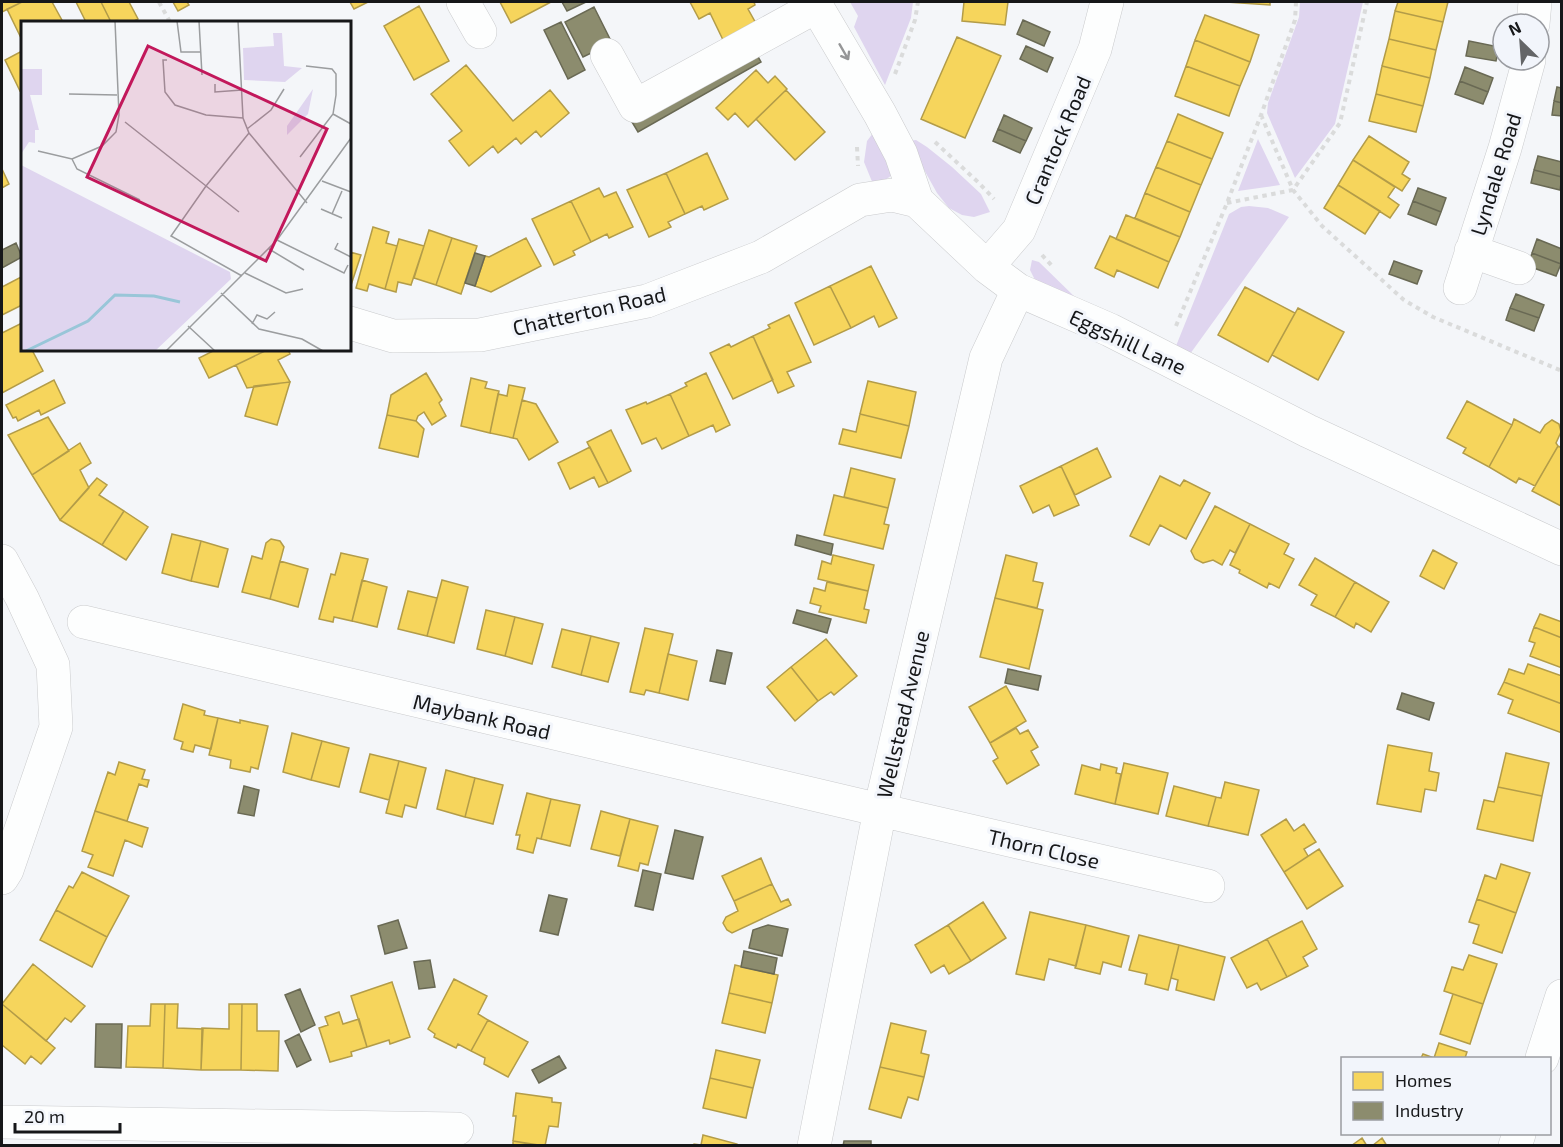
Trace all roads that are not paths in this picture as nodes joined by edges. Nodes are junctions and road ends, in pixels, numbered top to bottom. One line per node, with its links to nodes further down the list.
1 (463, 2): 4 (street)
2 (1107, 2): 9 (street, Crantock Road)
3 (816, 4): 5 (street); 7 (street, Eggshill Lane, one-way to 7)
4 (480, 32)
5 (607, 55)
6 (1526, 72): 8 (street, Lyndale Road)
7 (917, 201): 9 (street, Eggshill Lane); 13 (street, Chatterton Road)
8 (1471, 251): 10 (street); 11 (street, Lyndale Road)
9 (987, 267): 12 (street, Eggshill Lane)
10 (1519, 268)
11 (1460, 288)
12 (1018, 290): 14 (street, Eggshill Lane); 17 (street, Wellstead Avenue)
13 (351, 323)
14 (1562, 549)
15 (2, 561): 18 (street)
16 (84, 622): 17 (street, Maybank Road)
17 (880, 810): 19 (street, Thorn Close); 24 (street, Wellstead Avenue)
18 (2, 878)
19 (1208, 886)
20 (1562, 996): 21 (street)
21 (1549, 1055)
22 (2, 1122): 23 (street)
23 (457, 1129)
24 (814, 1146)

